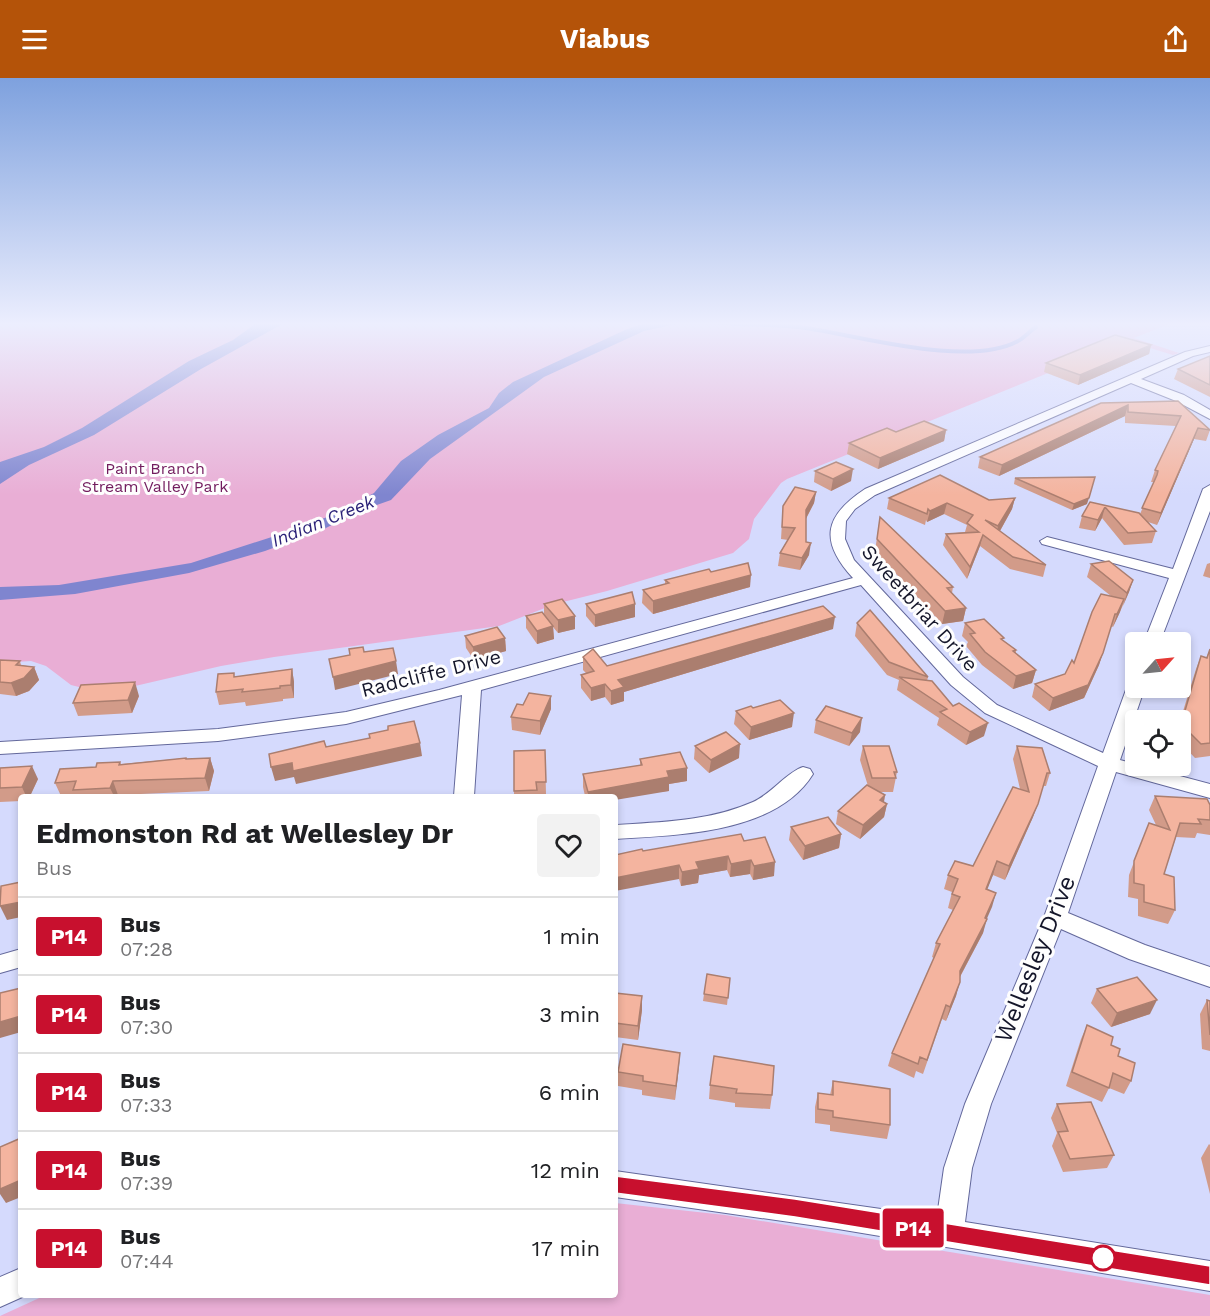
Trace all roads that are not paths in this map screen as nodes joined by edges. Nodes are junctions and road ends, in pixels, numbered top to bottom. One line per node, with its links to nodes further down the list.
1 (1129, 380): 8 (street, Sweetbriar Drive)
2 (1133, 380): 3 (street)
3 (1210, 415)
4 (1210, 489): 5 (street)
5 (1203, 535): 7 (street)
6 (1047, 541): 7 (street)
7 (1176, 575): 9 (street)
8 (863, 580): 10 (street, Radcliffe Drive); 13 (street, Sweetbriar Drive)
9 (1156, 632)
10 (472, 687): 12 (street, Radcliffe Drive); 16 (street)
11 (1132, 698): 13 (street, Wellesley Drive)
12 (0, 748)
13 (1108, 762): 15 (street, Sweetbriar Drive); 18 (street, Wellesley Drive)
14 (803, 774): 17 (street)
15 (1210, 790)
16 (464, 794)
17 (618, 832)
18 (1055, 917): 21 (street); 23 (street, Wellesley Drive)
19 (18, 959): 20 (street)
20 (0, 963)
21 (1210, 977)
22 (618, 1184): 23 (street)
23 (949, 1234): 24 (street)
24 (1210, 1276)
25 (18, 1284): 26 (street)
26 (0, 1292)

